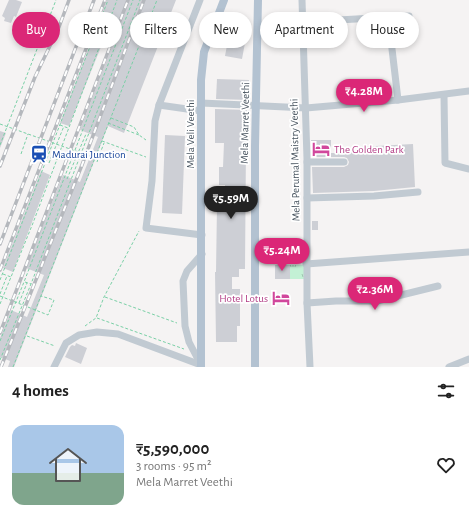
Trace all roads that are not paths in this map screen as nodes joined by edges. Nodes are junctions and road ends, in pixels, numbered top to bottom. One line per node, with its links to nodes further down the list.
1 (200, 0): 11 (street)
2 (224, 0): 13 (main road, Mela Veli Veethi)
3 (258, 0): 12 (main road, Mela Marret Veethi)
4 (302, 0): 5 (street, Mela Perumal Maistry Veethi)
5 (303, 12)
6 (304, 48): 14 (street, Mela Perumal Maistry Veethi)
7 (392, 48): 10 (street)
8 (469, 91): 9 (street)
9 (444, 95): 10 (street); 17 (street)
10 (398, 100): 14 (street)
11 (160, 105): 13 (street); 20 (street)
12 (256, 105): 13 (street); 14 (street); 29 (main road, Mela Marret Veethi)
13 (201, 107): 20 (main road, Mela Veli Veethi)
14 (306, 108): 15 (street, Mela Perumal Maistry Veethi)
15 (307, 162): 16 (street); 19 (street, Mela Perumal Maistry Veethi)
16 (344, 162)
17 (469, 169)
18 (418, 192): 19 (street)
19 (307, 198): 23 (street, Mela Perumal Maistry Veethi)
20 (202, 235): 22 (main road, Mela Veli Veethi)
21 (469, 252): 23 (street)
22 (202, 254): 27 (main road, Mela Veli Veethi); 27 (street)
23 (306, 264): 25 (street, Mela Perumal Maistry Veethi)
24 (438, 286): 25 (street)
25 (307, 303): 30 (street, Mela Perumal Maistry Veethi)
26 (469, 359): 31 (street)
27 (201, 366): 28 (street)
28 (54, 367)
29 (255, 367)
30 (310, 367)
31 (449, 367)

